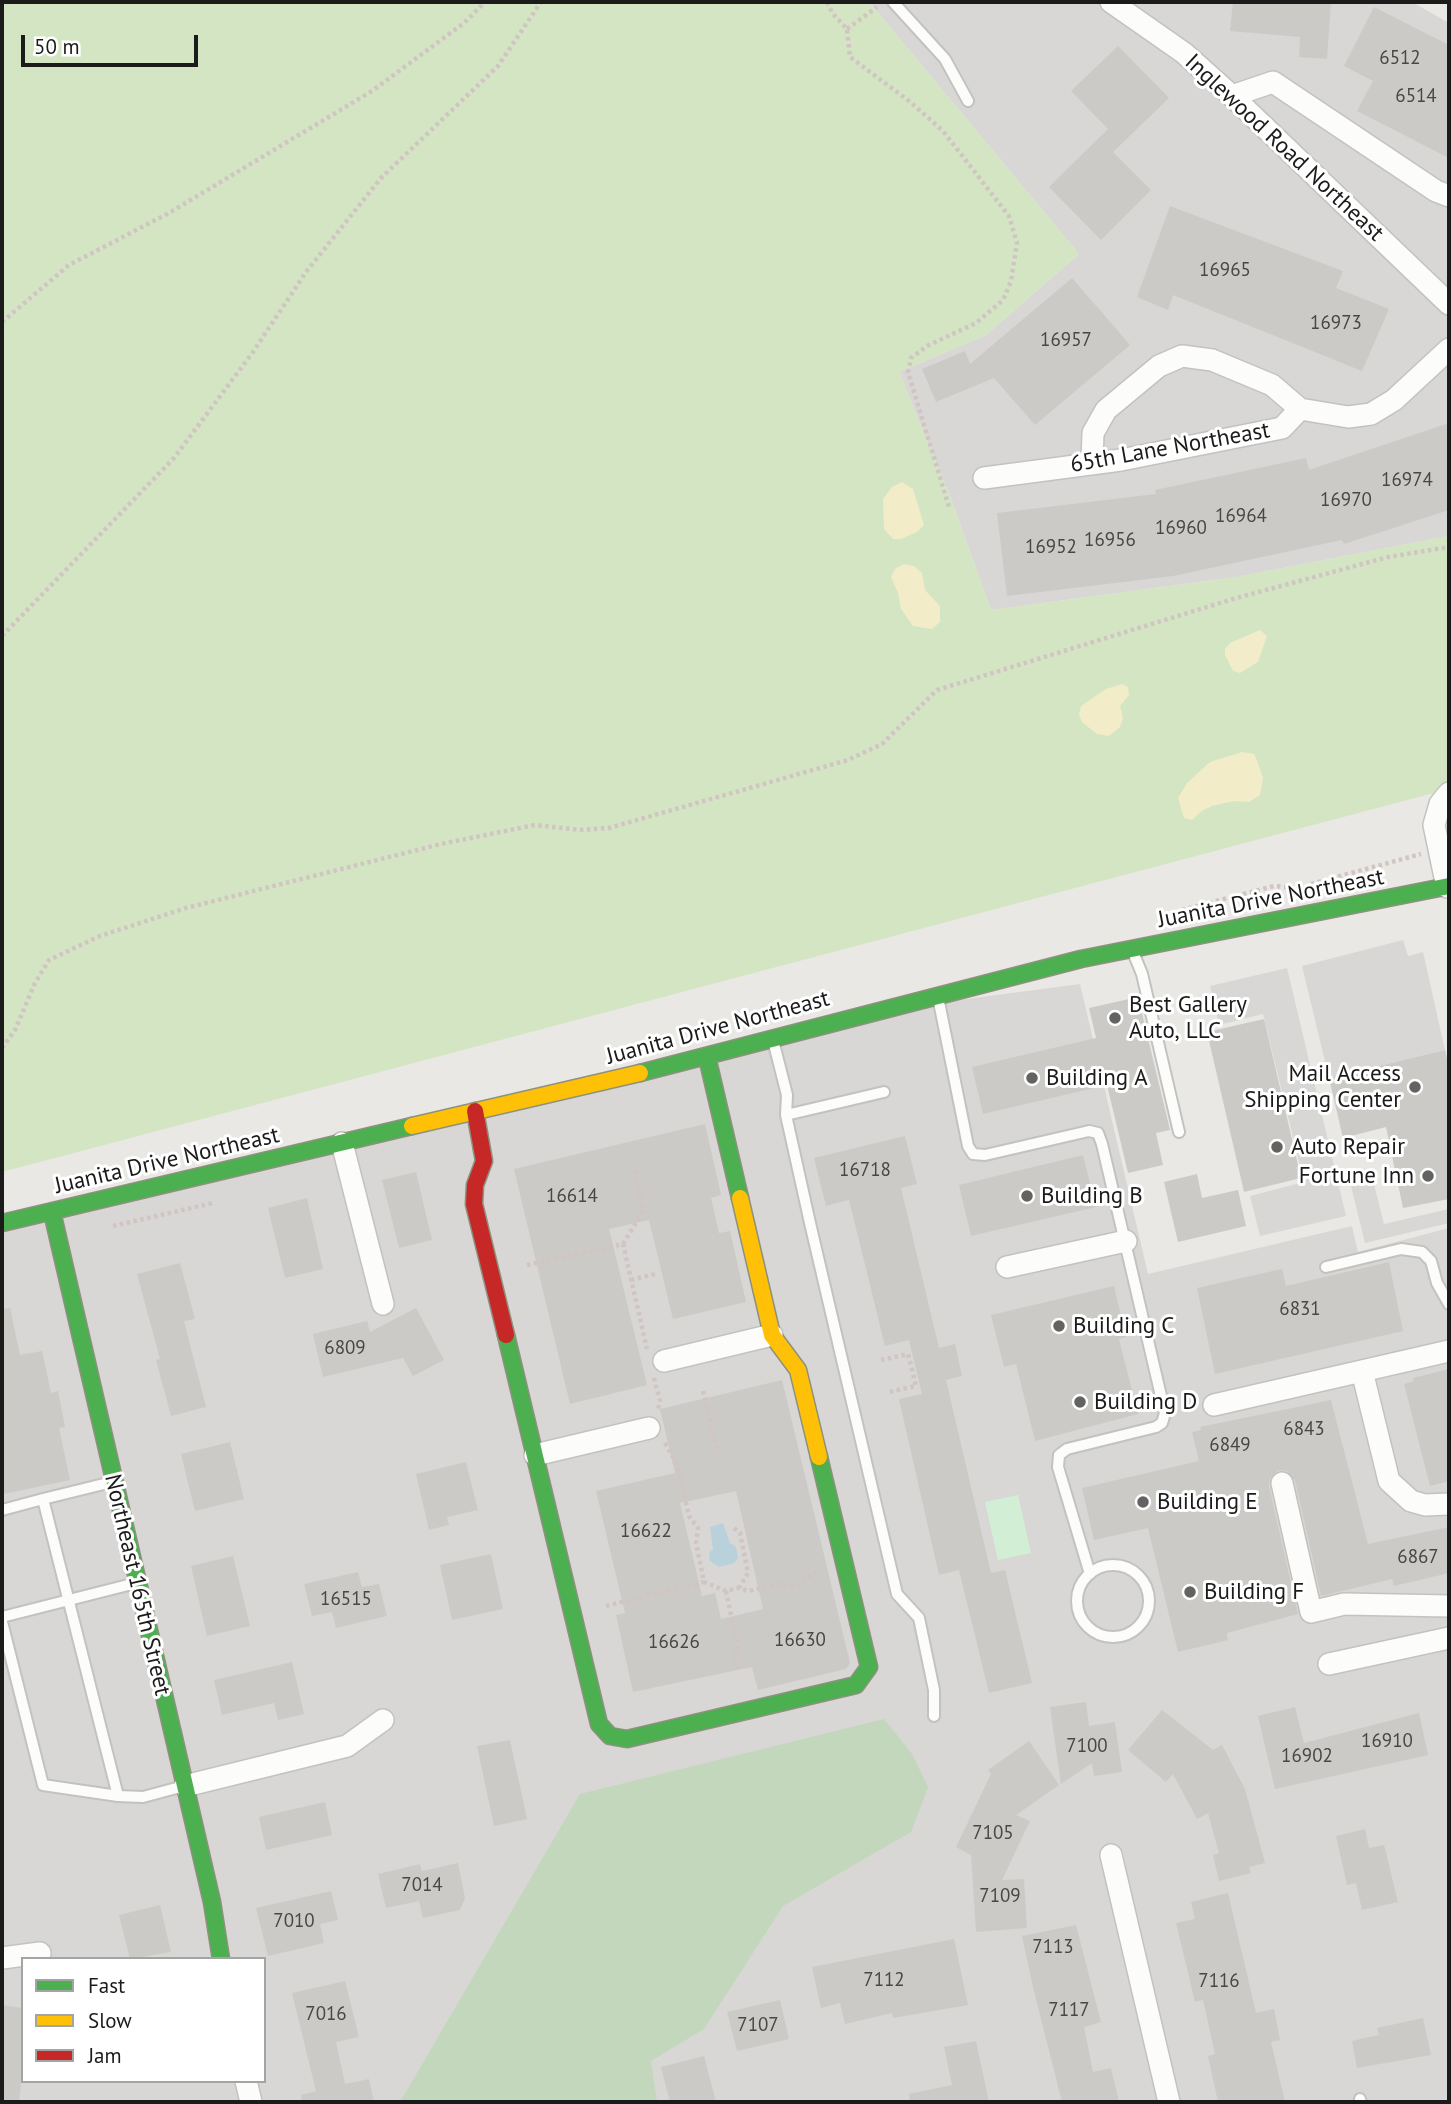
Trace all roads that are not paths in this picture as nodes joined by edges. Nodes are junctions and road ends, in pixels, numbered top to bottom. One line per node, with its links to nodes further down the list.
1 (893, 2): 4 (lane)
2 (1111, 2): 3 (street, Inglewood Road Northeast)
3 (1232, 96): 5 (street); 6 (street, Inglewood Road Northeast)
4 (968, 101)
5 (1449, 196)
6 (1449, 304)
7 (1449, 349): 8 (street)
8 (1300, 409): 9 (street, 65th Lane Northeast); 9 (street)
9 (1092, 464): 10 (street, 65th Lane Northeast)
10 (984, 478)
11 (1449, 793): 12 (street)
12 (1448, 890): 13 (street, Juanita Drive Northeast)
13 (1132, 950): 14 (street, Juanita Drive Northeast); 20 (lane)
14 (937, 994): 15 (street, Juanita Drive Northeast); 24 (lane)
15 (773, 1038): 16 (street, Juanita Drive Northeast); 19 (lane)
16 (707, 1057): 18 (street, Juanita Drive Northeast); 29 (street)
17 (884, 1093): 19 (lane)
18 (475, 1111): 21 (street, Juanita Drive Northeast); 35 (street)
19 (786, 1115): 49 (lane)
20 (1179, 1132)
21 (342, 1143): 22 (street, Juanita Drive Northeast); 27 (street)
22 (52, 1212): 23 (street, Juanita Drive Northeast); 36 (street, Northeast 165th Street)
23 (2, 1223)
24 (1126, 1241): 26 (street); 41 (lane)
25 (1326, 1266): 28 (lane)
26 (1007, 1267)
27 (383, 1304)
28 (1449, 1304)
29 (772, 1335): 31 (street); 35 (street)
30 (1449, 1351): 32 (street)
31 (655, 1362)
32 (1362, 1371): 33 (street); 39 (street)
33 (1214, 1405)
34 (658, 1429): 35 (street)
35 (535, 1455)
36 (113, 1482): 38 (lane); 42 (street, Northeast 165th Street)
37 (1282, 1483): 44 (street)
38 (43, 1499): 40 (lane); 43 (lane)
39 (1449, 1504)
40 (2, 1510)
41 (1090, 1574): 41 (lane)
42 (136, 1583): 43 (lane); 51 (street, Northeast 165th Street)
43 (68, 1601): 45 (lane); 52 (lane)
44 (1449, 1606)
45 (2, 1617)
46 (2, 1622): 52 (lane)
47 (1449, 1638): 48 (street)
48 (1329, 1664)
49 (934, 1716)
50 (383, 1720): 51 (street)
51 (185, 1786): 52 (lane); 55 (street, Northeast 165th Street)
52 (117, 1796)
53 (1111, 1855): 59 (street)
54 (40, 1953): 56 (street)
55 (221, 1957)
56 (2, 1958)
57 (246, 2083): 58 (street)
58 (251, 2102)
59 (1169, 2102)

